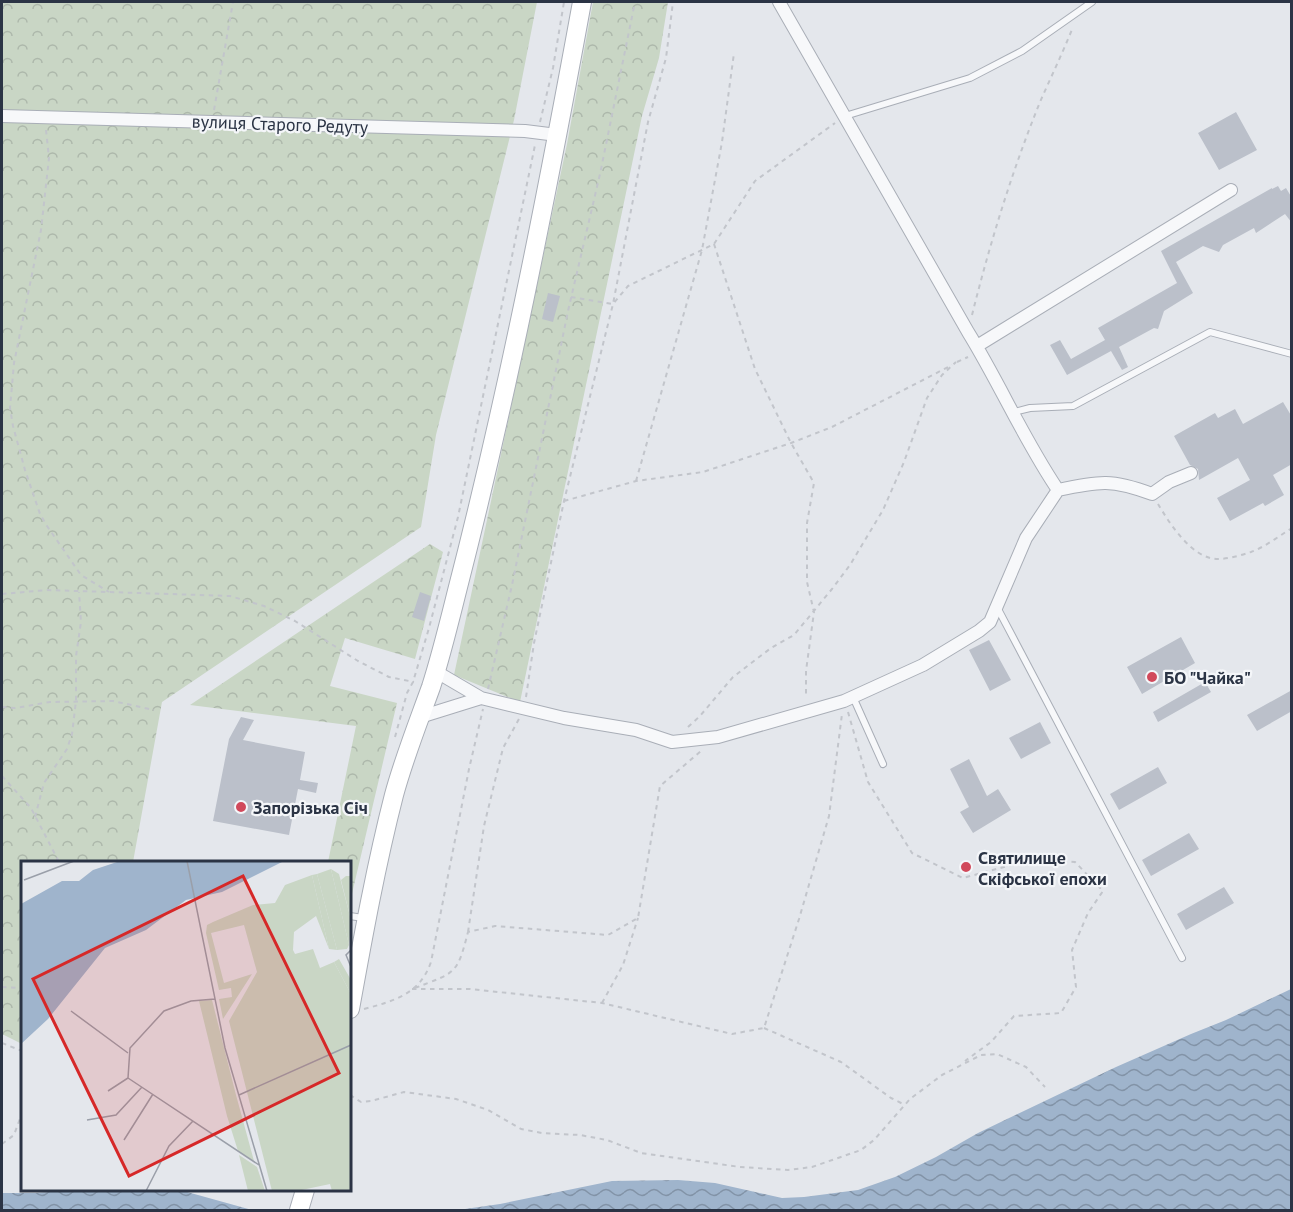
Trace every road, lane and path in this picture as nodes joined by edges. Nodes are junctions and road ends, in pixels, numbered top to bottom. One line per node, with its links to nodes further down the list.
1 (233, 2): 13 (path)
2 (564, 2): 14 (path)
3 (582, 2): 15 (main road)
4 (635, 2): 19 (path)
5 (673, 2): 20 (path)
6 (779, 2): 11 (street)
7 (1092, 2): 8 (lane)
8 (1079, 12): 11 (lane); 21 (path)
9 (734, 53): 18 (path)
10 (2, 116): 12 (street, вулиця Старого Редуту)
11 (844, 116): 17 (path); 21 (street)
12 (45, 118): 13 (street, вулиця Старого Редуту); 34 (path)
13 (212, 122): 14 (street, вулиця Старого Редуту)
14 (538, 132): 15 (street, вулиця Старого Редуту); 38 (path)
15 (557, 135): 38 (main road)
16 (1231, 190): 22 (street)
17 (714, 244): 18 (path); 26 (path)
18 (702, 250): 20 (path); 28 (path)
19 (571, 297): 20 (path); 39 (path)
20 (614, 304): 31 (path)
21 (968, 333): 22 (street)
22 (978, 349): 24 (path); 25 (street)
23 (1292, 354): 25 (lane)
24 (956, 362): 26 (path); 37 (path)
25 (1014, 412): 29 (street)
26 (791, 443): 28 (path); 37 (path)
27 (1191, 473): 30 (street)
28 (636, 481): 31 (path)
29 (1058, 490): 30 (street); 36 (street)
30 (1152, 494): 32 (path)
31 (564, 501): 43 (path)
32 (1292, 528)
33 (79, 591): 34 (path); 35 (path); 41 (path)
34 (109, 592): 38 (path)
35 (2, 594)
36 (997, 608): 40 (street); 57 (lane)
37 (814, 612): 45 (path); 49 (path)
38 (427, 679): 39 (street); 46 (main road); 47 (path)
39 (483, 699): 43 (street); 46 (street); 60 (path)
40 (849, 699): 45 (street); 50 (lane); 63 (path); 66 (path)
41 (75, 702): 42 (path); 44 (path); 52 (path)
42 (2, 707)
43 (524, 709): 49 (street); 56 (path)
44 (154, 710)
45 (806, 713): 48 (street)
46 (420, 717): 54 (main road)
47 (395, 737)
48 (718, 737): 49 (street); 55 (path)
49 (672, 742)
50 (883, 764)
51 (2, 776): 52 (path)
52 (35, 817): 53 (path)
53 (58, 861)
54 (358, 918): 62 (main road)
55 (638, 918): 56 (path); 61 (path)
56 (468, 932): 60 (path)
57 (1182, 958)
58 (2, 987): 59 (path)
59 (21, 988)
60 (412, 989): 61 (path); 62 (path)
61 (602, 1003): 63 (path)
62 (355, 1009)
63 (764, 1028): 69 (path)
64 (2, 1043): 65 (path)
65 (21, 1051)
66 (958, 1066): 67 (path); 69 (path)
67 (1045, 1087)
68 (351, 1096): 69 (path)
69 (904, 1104)
70 (21, 1116): 71 (path)
71 (2, 1144)
72 (305, 1191): 73 (main road)
73 (298, 1210)

